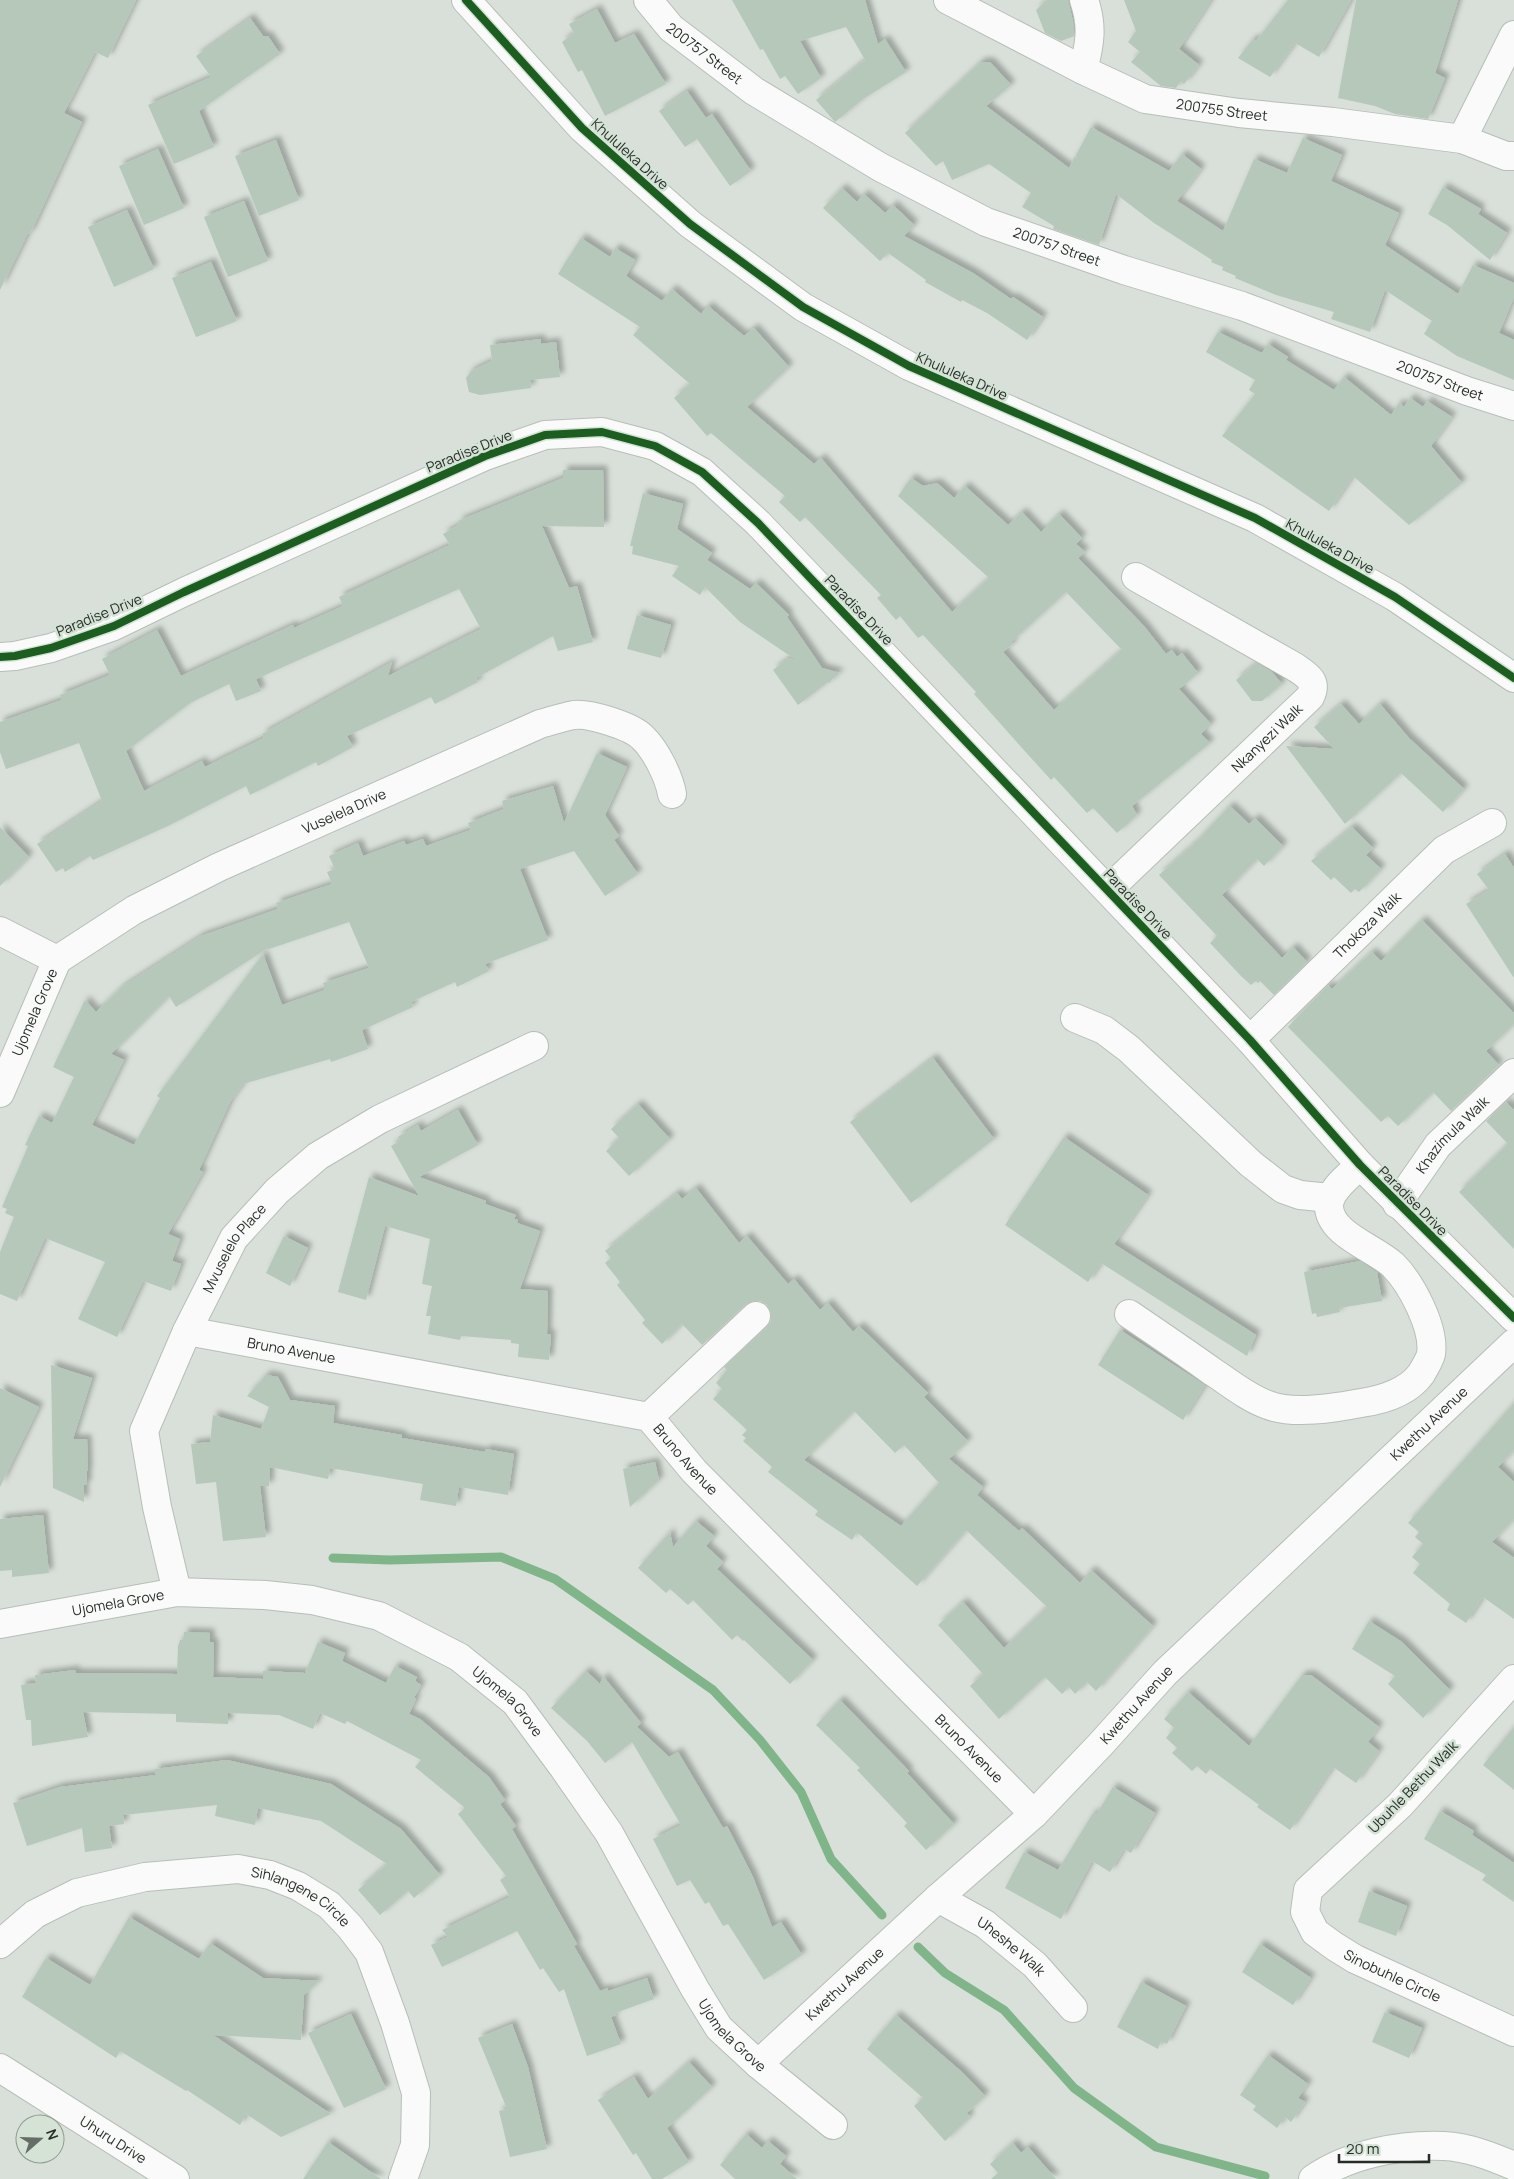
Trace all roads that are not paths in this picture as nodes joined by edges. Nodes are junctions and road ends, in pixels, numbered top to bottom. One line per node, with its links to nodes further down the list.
1 (466, 0): 12 (street, Khululeka Drive)
2 (648, 0): 9 (street, 200757 Street)
3 (948, 0): 6 (street, 200755 Street)
4 (1084, 0): 6 (street)
5 (1514, 35): 7 (street)
6 (1084, 70): 7 (street, 200755 Street)
7 (1462, 139): 8 (street, 200755 Street)
8 (1514, 156)
9 (1514, 406)
10 (1136, 577): 15 (street, Nkanyezi Walk)
11 (0, 656): 15 (street, Paradise Drive)
12 (1514, 678)
13 (672, 794): 17 (street, Vuselela Drive)
14 (1492, 823): 19 (street, Thokoza Walk)
15 (1108, 890): 19 (street, Paradise Drive)
16 (0, 931): 17 (street)
17 (57, 960): 22 (street, Ujomela Grove)
18 (1075, 1018): 24 (street)
19 (1250, 1040): 23 (street, Paradise Drive)
20 (534, 1046): 29 (street, Mvuselelo Place)
21 (1514, 1073): 25 (street, Khazimula Walk)
22 (0, 1093)
23 (1360, 1165): 24 (street); 25 (street, Paradise Drive)
24 (1330, 1198): 26 (street)
25 (1397, 1204): 28 (street, Paradise Drive)
26 (1129, 1314)
27 (756, 1316): 31 (street)
28 (1514, 1318)
29 (187, 1331): 31 (street, Bruno Avenue); 32 (street, Mvuselelo Place)
30 (1514, 1343): 35 (street, Kwethu Avenue)
31 (649, 1417): 35 (street, Bruno Avenue)
32 (177, 1592): 33 (street, Ujomela Grove); 41 (street, Ujomela Grove)
33 (0, 1624)
34 (1510, 1691): 36 (street, Ubuhle Bethu Walk)
35 (1034, 1814): 37 (street, Kwethu Avenue)
36 (1308, 1890): 40 (street, Sinobuhle Circle)
37 (938, 1898): 39 (street, Uheshe Walk); 41 (street, Kwethu Avenue)
38 (0, 1944): 46 (street, Sihlangene Circle)
39 (1073, 2008)
40 (1514, 2032)
41 (758, 2064): 43 (street, Ujomela Grove)
42 (0, 2068): 45 (street, Uhuru Drive)
43 (833, 2125)
44 (1514, 2166): 47 (street)
45 (175, 2179)
46 (403, 2179)
47 (1313, 2179)

